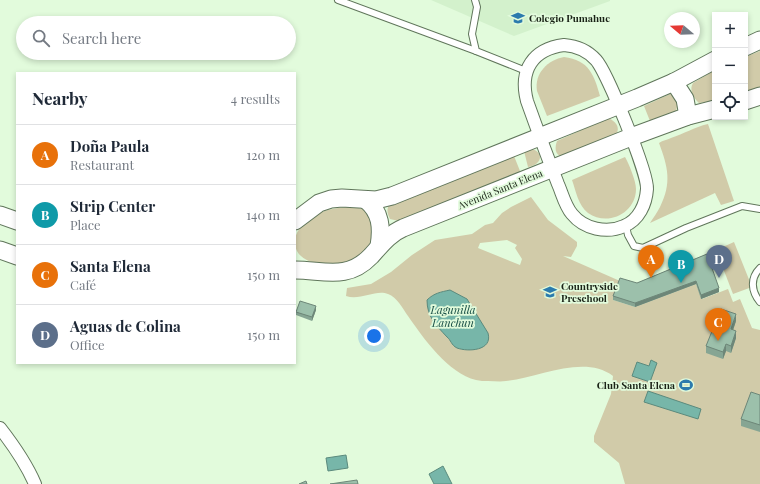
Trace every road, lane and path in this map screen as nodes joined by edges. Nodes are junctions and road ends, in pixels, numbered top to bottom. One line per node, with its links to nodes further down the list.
1 (338, 0): 5 (lane)
2 (475, 0): 5 (lane)
3 (760, 40): 4 (street)
4 (748, 46)
5 (476, 51): 7 (lane)
6 (712, 62): 8 (street)
7 (526, 71): 11 (street); 14 (street)
8 (674, 82): 11 (street); 13 (street)
9 (760, 96): 10 (street)
10 (748, 100)
11 (618, 106): 14 (street); 15 (street)
12 (712, 110): 13 (street, Avenida Santa Elena)
13 (688, 116): 15 (street, Avenida Santa Elena)
14 (540, 137): 16 (street); 17 (street)
15 (631, 137): 16 (street, Avenida Santa Elena); 24 (street)
16 (552, 168): 24 (street); 25 (street, Avenida Santa Elena)
17 (366, 200): 20 (street); 25 (street)
18 (760, 209): 24 (lane)
19 (0, 215): 21 (street)
20 (296, 220)
21 (16, 222)
22 (16, 222): 23 (street)
23 (0, 225)
24 (626, 226)
25 (379, 246): 27 (street, Avenida Santa Elena)
26 (760, 268): 28 (lane)
27 (296, 269)
28 (760, 302)
29 (0, 428): 30 (street)
30 (35, 484)

